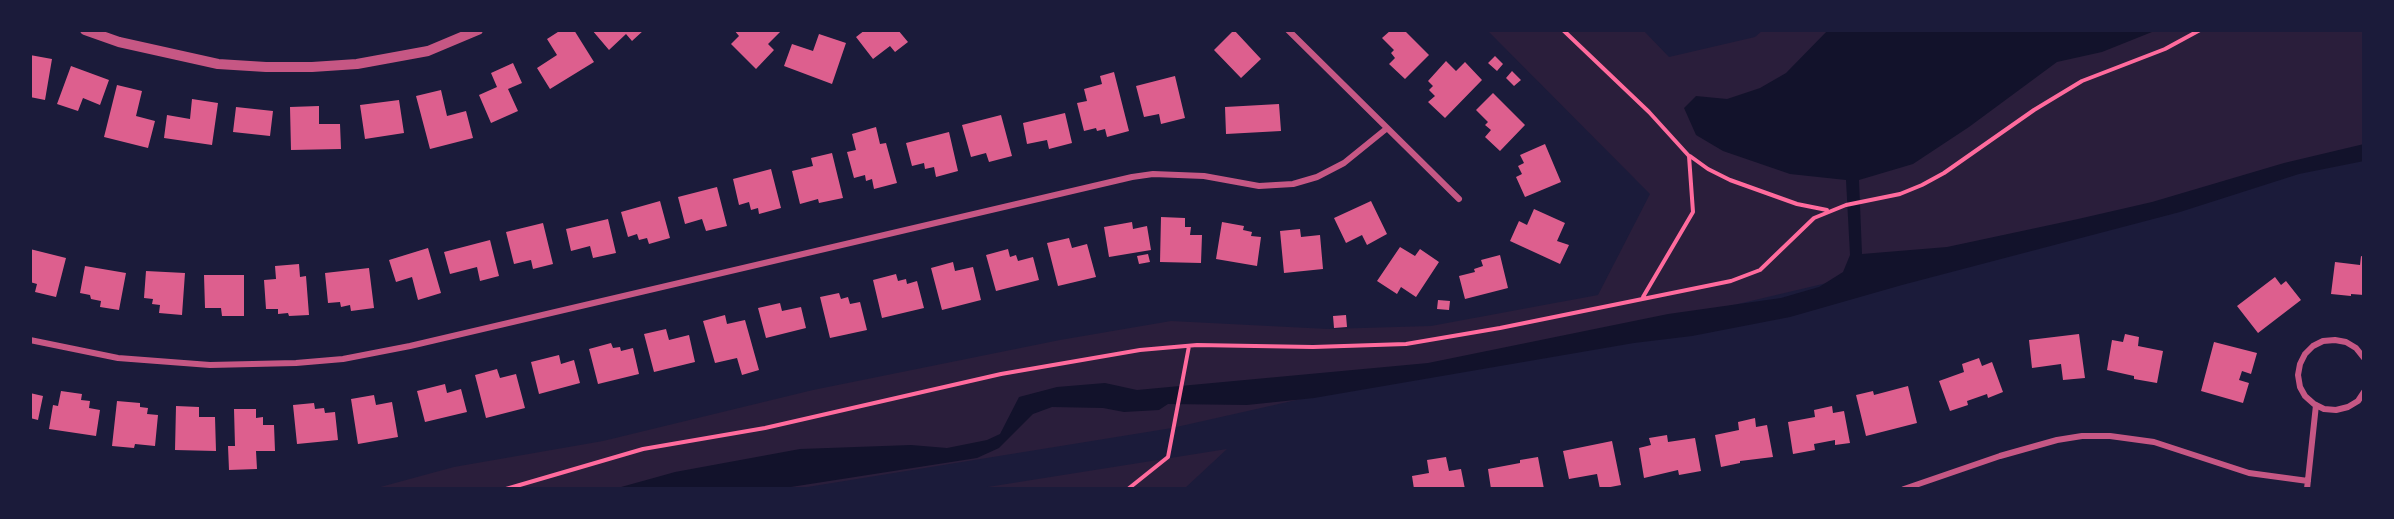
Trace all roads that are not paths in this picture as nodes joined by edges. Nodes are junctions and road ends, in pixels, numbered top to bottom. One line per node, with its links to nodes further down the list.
1 (85, 30): 2 (street)
2 (478, 30)
3 (1288, 30): 4 (street)
4 (1386, 129): 5 (street); 6 (street)
5 (1459, 199)
6 (30, 340)
7 (2364, 358): 9 (street)
8 (2364, 392): 9 (street)
9 (2316, 405): 10 (street)
10 (2308, 481): 11 (street); 12 (street)
11 (1904, 489)
12 (2307, 489)

